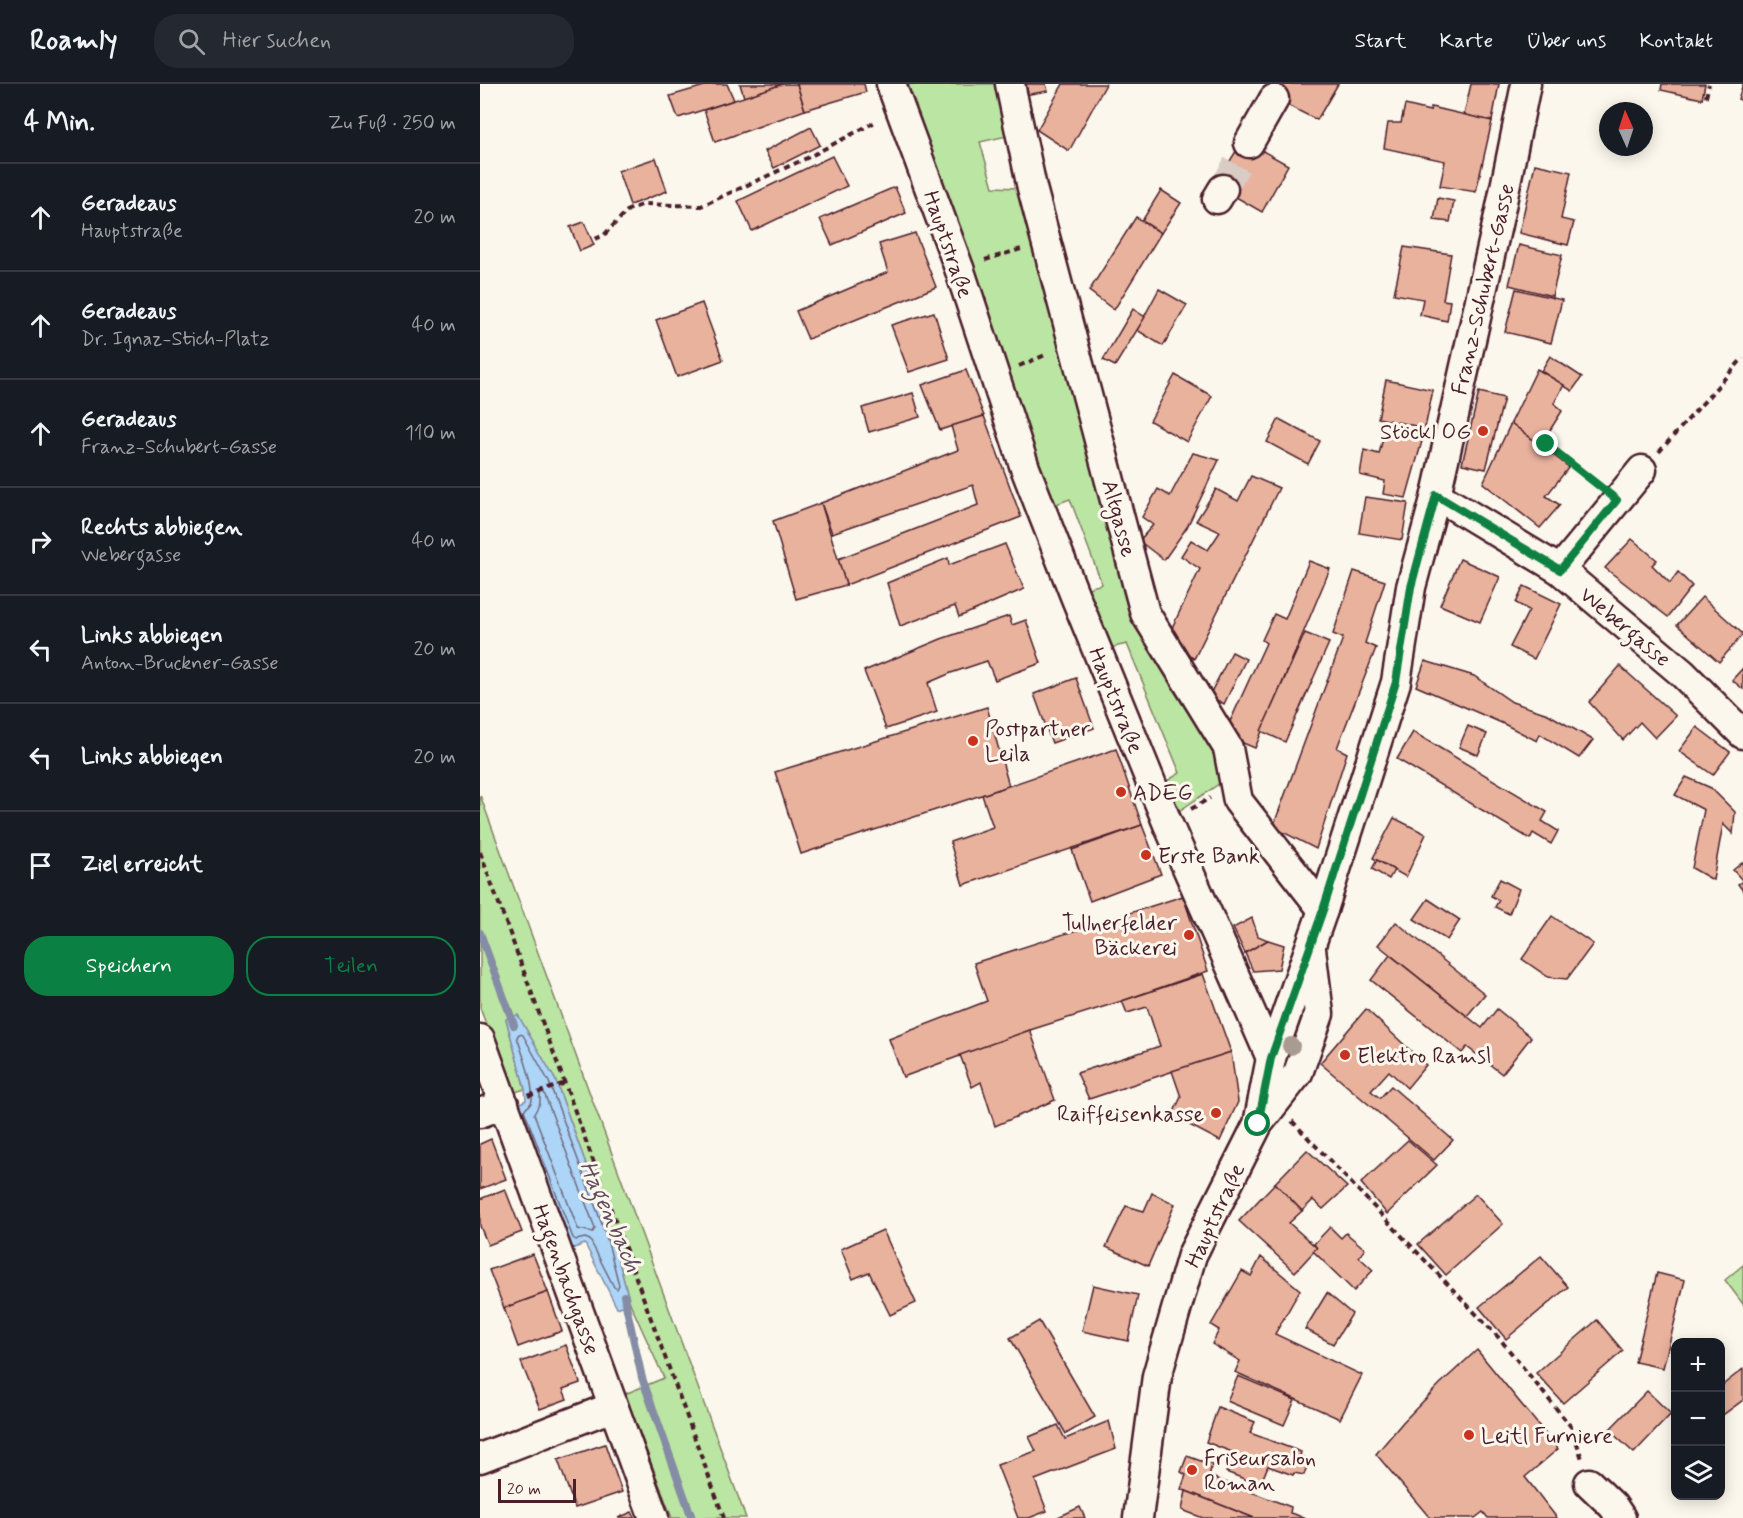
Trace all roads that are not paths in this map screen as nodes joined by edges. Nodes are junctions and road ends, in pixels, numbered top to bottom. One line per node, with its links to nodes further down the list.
1 (1010, 84): 10 (street, Altgasse)
2 (1526, 84): 7 (street, Franz-Schubert-Gasse)
3 (896, 97): 13 (street, Hauptstraße)
4 (1274, 99): 5 (street)
5 (1249, 144)
6 (1642, 470): 8 (street)
7 (1436, 495): 8 (street, Webergasse); 10 (street, Franz-Schubert-Gasse)
8 (1560, 570): 9 (street, Webergasse)
9 (1743, 734)
10 (1323, 910): 11 (street, Franz-Schubert-Gasse)
11 (1311, 943): 13 (street, Franz-Schubert-Gasse); 15 (street)
12 (480, 1039): 14 (street, Hagenbachgasse)
13 (1271, 1058): 15 (street, Hauptstraße)
14 (492, 1109): 16 (street, Hagenbachgasse)
15 (1266, 1114): 20 (street, Hauptstraße)
16 (612, 1407): 17 (street); 19 (street, Hagenbachgasse)
17 (480, 1458)
18 (1588, 1483): 21 (street)
19 (654, 1518)
20 (1138, 1518)
21 (1621, 1518)

